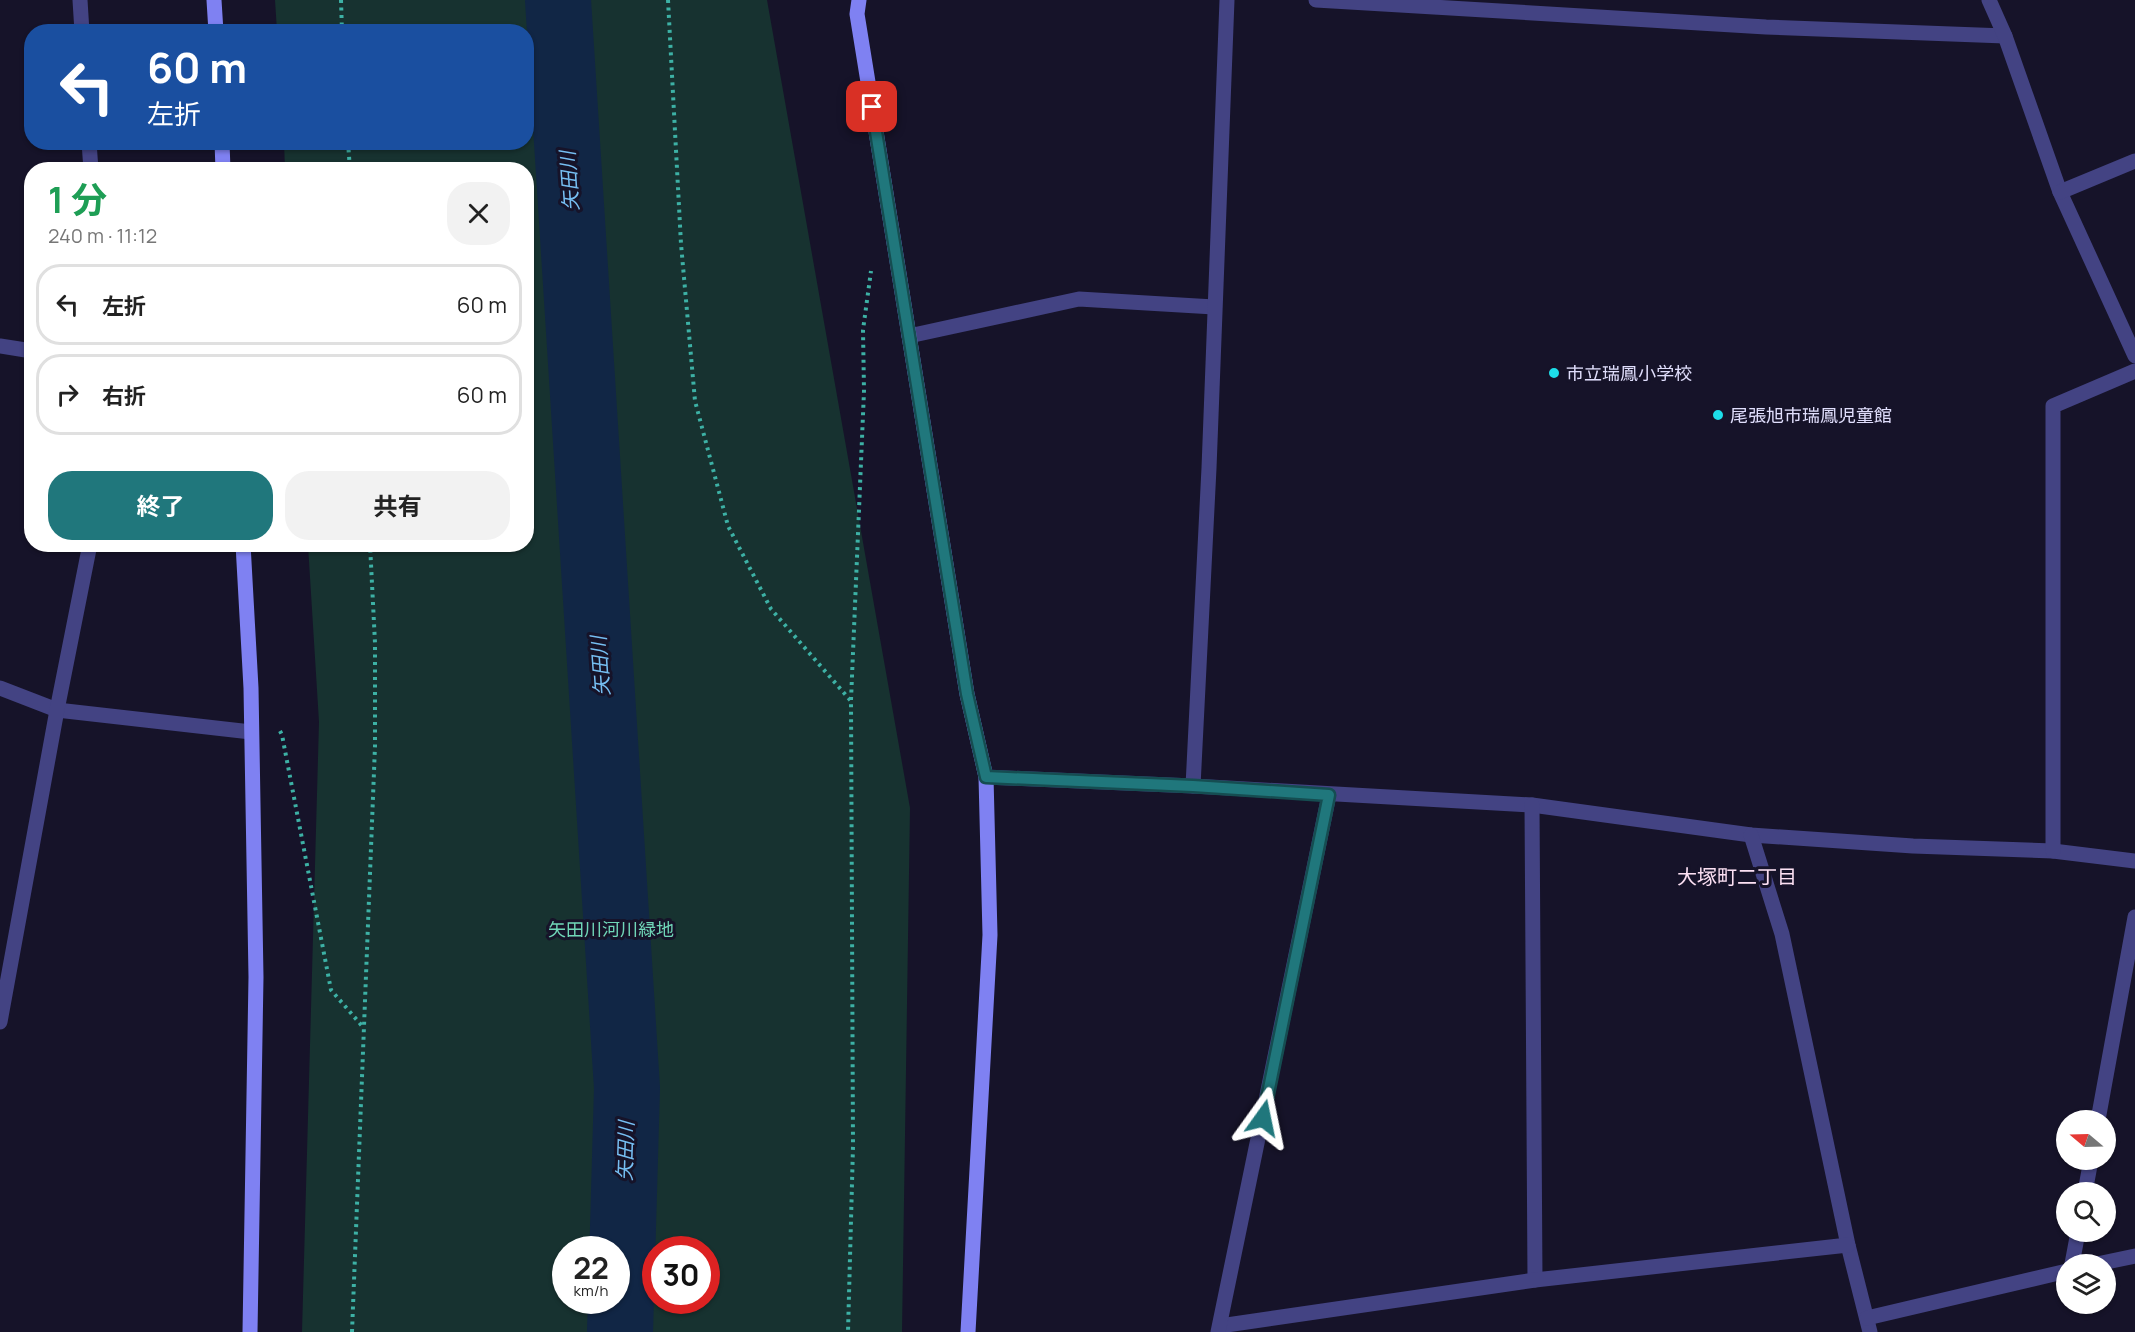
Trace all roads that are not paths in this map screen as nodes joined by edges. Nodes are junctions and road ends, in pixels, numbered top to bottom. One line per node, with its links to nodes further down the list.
1 (80, 0): 7 (street)
2 (214, 0): 8 (street)
3 (859, 0): 13 (street)
4 (1227, 0): 12 (street)
5 (1316, 0): 9 (street)
6 (1989, 0): 9 (street)
7 (82, 24)
8 (216, 24)
9 (2005, 36): 11 (street)
10 (2135, 161): 11 (street)
11 (2060, 192): 16 (street)
12 (1214, 307): 13 (street); 24 (street)
13 (909, 336): 23 (street)
14 (0, 346): 15 (street)
15 (24, 350)
16 (2135, 356)
17 (2135, 371): 28 (street)
18 (88, 552): 21 (street)
19 (243, 552): 22 (street)
20 (0, 688): 21 (street)
21 (57, 710): 22 (street); 31 (street)
22 (251, 732): 40 (street)
23 (986, 777): 24 (street); 41 (street)
24 (1193, 786): 25 (street)
25 (1329, 795): 26 (street); 39 (street)
26 (1532, 805): 27 (street); 37 (street)
27 (1751, 835): 28 (street); 33 (street)
28 (2053, 851): 29 (street)
29 (2135, 861)
30 (2135, 917): 32 (street)
31 (0, 1022)
32 (2100, 1110)
33 (1848, 1245): 37 (street); 38 (street)
34 (2135, 1256): 35 (street)
35 (2116, 1260)
36 (2056, 1274): 38 (street)
37 (1535, 1280): 39 (street)
38 (1868, 1325)
39 (1219, 1329)
40 (250, 1332)
41 (968, 1332)

